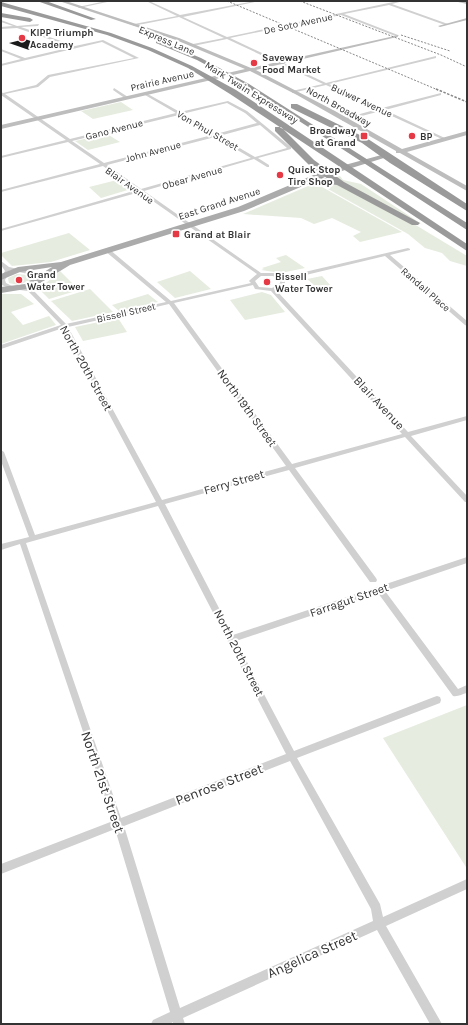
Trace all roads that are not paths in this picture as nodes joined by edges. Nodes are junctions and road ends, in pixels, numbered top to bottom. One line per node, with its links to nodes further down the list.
1 (4, 1): 72 (highway, Express Lane)
2 (40, 1): 12 (highway)
3 (61, 1): 13 (main road, North Broadway)
4 (111, 1): 13 (street)
5 (147, 1): 16 (street, Bulwer Avenue)
6 (259, 1): 16 (street)
7 (402, 1): 11 (street, De Soto Avenue)
8 (460, 1): 9 (main road)
9 (467, 3)
10 (1, 4): 28 (highway, Mark Twain Expressway)
11 (389, 4): 14 (street, De Soto Avenue); 19 (street)
12 (32, 5)
13 (79, 7): 21 (main road, North Broadway)
14 (341, 14): 25 (street); 26 (street, De Soto Avenue)
15 (1, 15): 28 (highway)
16 (180, 16): 21 (street); 26 (street, Bulwer Avenue)
17 (467, 19): 19 (main road)
18 (1, 21): 22 (street)
19 (446, 24): 23 (main road)
20 (38, 25): 22 (street)
21 (134, 25): 29 (main road, North Broadway)
22 (16, 26): 24 (street); 30 (street)
23 (440, 26)
24 (1, 28)
25 (397, 36): 34 (main road, Prairie Avenue)
26 (227, 38): 29 (street, De Soto Avenue); 34 (street, Bulwer Avenue)
27 (152, 40): 38 (highway, Mark Twain Expressway)
28 (137, 44): 46 (highway, Mark Twain Expressway)
29 (194, 45): 36 (main road, North Broadway)
30 (74, 47): 33 (street); 41 (street)
31 (1, 50): 33 (street)
32 (435, 57): 37 (street)
33 (24, 59): 35 (street)
34 (282, 62): 36 (main road, Prairie Avenue); 37 (street, Bulwer Avenue)
35 (1, 65)
36 (248, 70): 40 (main road, North Broadway); 42 (main road, Prairie Avenue)
37 (325, 84): 40 (street); 45 (street, Bulwer Avenue)
38 (247, 85): 57 (highway); 70 (highway, Mark Twain Expressway)
39 (114, 89): 44 (street)
40 (293, 92): 49 (main road, North Broadway)
41 (1, 94): 48 (street, Blair Avenue)
42 (146, 94): 44 (main road, Prairie Avenue); 47 (street, Von Phul Street)
43 (440, 94): 45 (street)
44 (127, 98): 48 (main road, Prairie Avenue)
45 (381, 109): 49 (street); 54 (street, Bulwer Avenue)
46 (262, 111): 62 (highway); 74 (highway, Mark Twain Expressway)
47 (179, 113): 50 (street, Gano Avenue); 53 (street, Von Phul Street); 55 (street, Gano Avenue)
48 (37, 118): 51 (main road, Prairie Avenue); 55 (street, Blair Avenue)
49 (343, 120): 56 (main road, North Broadway)
50 (258, 124): 53 (street, John Avenue); 59 (street, Obear Avenue)
51 (1, 127)
52 (466, 134): 54 (main road, East Grand Avenue)
53 (216, 135): 59 (street, Von Phul Street); 60 (street, John Avenue)
54 (445, 139): 56 (main road, East Grand Avenue)
55 (68, 140): 58 (street, Gano Avenue); 60 (street, Blair Avenue)
56 (401, 152): 57 (main road, East Grand Avenue); 65 (main road, North Broadway)
57 (385, 156): 62 (main road, East Grand Avenue); 68 (highway)
58 (1, 157)
59 (257, 158): 61 (street, Von Phul Street); 67 (street, Obear Avenue)
60 (101, 165): 66 (street, John Avenue); 67 (street, Blair Avenue)
61 (268, 166)
62 (326, 173): 63 (main road, East Grand Avenue); 64 (highway)
63 (300, 184): 64 (highway); 69 (main road, East Grand Avenue)
64 (341, 184): 74 (highway)
65 (465, 186)
66 (1, 191)
67 (139, 192): 69 (street, Blair Avenue); 71 (street, Obear Avenue)
68 (467, 208)
69 (188, 226): 75 (main road, East Grand Avenue); 81 (street, Blair Avenue)
70 (467, 227)
71 (1, 230)
72 (467, 238)
73 (408, 249): 76 (street)
74 (467, 249)
75 (106, 250): 78 (main road, East Grand Avenue); 88 (street, North 19th Street)
76 (386, 254): 82 (street); 89 (street, Randall Place)
77 (1, 262): 80 (street)
78 (67, 263): 79 (main road, East Grand Avenue); 84 (main road, East Grand Avenue)
79 (18, 270): 80 (main road, East Grand Avenue); 84 (street, North 20th Street)
80 (5, 273): 85 (street)
81 (260, 274): 82 (street, Blair Avenue); 83 (street)
82 (282, 279): 87 (street)
83 (252, 284): 87 (street); 88 (street, Bissell Street)
84 (30, 288): 85 (main road, East Grand Avenue); 90 (street, North 20th Street)
85 (19, 289): 86 (main road, East Grand Avenue)
86 (1, 290)
87 (273, 290): 93 (street, Blair Avenue)
88 (170, 302): 90 (street, Bissell Street); 95 (street, North 19th Street)
89 (467, 324)
90 (65, 326): 91 (street, Bissell Street); 97 (street, North 20th Street)
91 (1, 347)
92 (467, 418): 93 (street, Ferry Street)
93 (407, 434): 95 (street, Ferry Street); 96 (street, Blair Avenue)
94 (1, 452): 98 (street)
95 (289, 466): 97 (street, Ferry Street); 102 (street, North 19th Street)
96 (467, 500)
97 (161, 504): 98 (street, Ferry Street); 104 (street, North 20th Street)
98 (33, 538): 99 (street, Ferry Street)
99 (22, 541): 100 (street, Ferry Street); 108 (street, North 21st Street)
100 (1, 547)
101 (467, 560): 103 (street, Farragut Street)
102 (373, 580)
103 (380, 590): 104 (street, Farragut Street); 105 (street)
104 (231, 639): 107 (street, North 20th Street)
105 (467, 689)
106 (437, 700): 107 (street, Penrose Street)
107 (292, 756): 108 (street, Penrose Street); 111 (street, North 20th Street)
108 (118, 823): 109 (street, Penrose Street); 112 (street, North 21st Street)
109 (1, 869)
110 (467, 884): 111 (street, Angelica Street)
111 (379, 924): 112 (street, Angelica Street); 114 (street, North 20th Street)
112 (178, 1019): 113 (street, Angelica Street)
113 (157, 1024)
114 (436, 1024)

